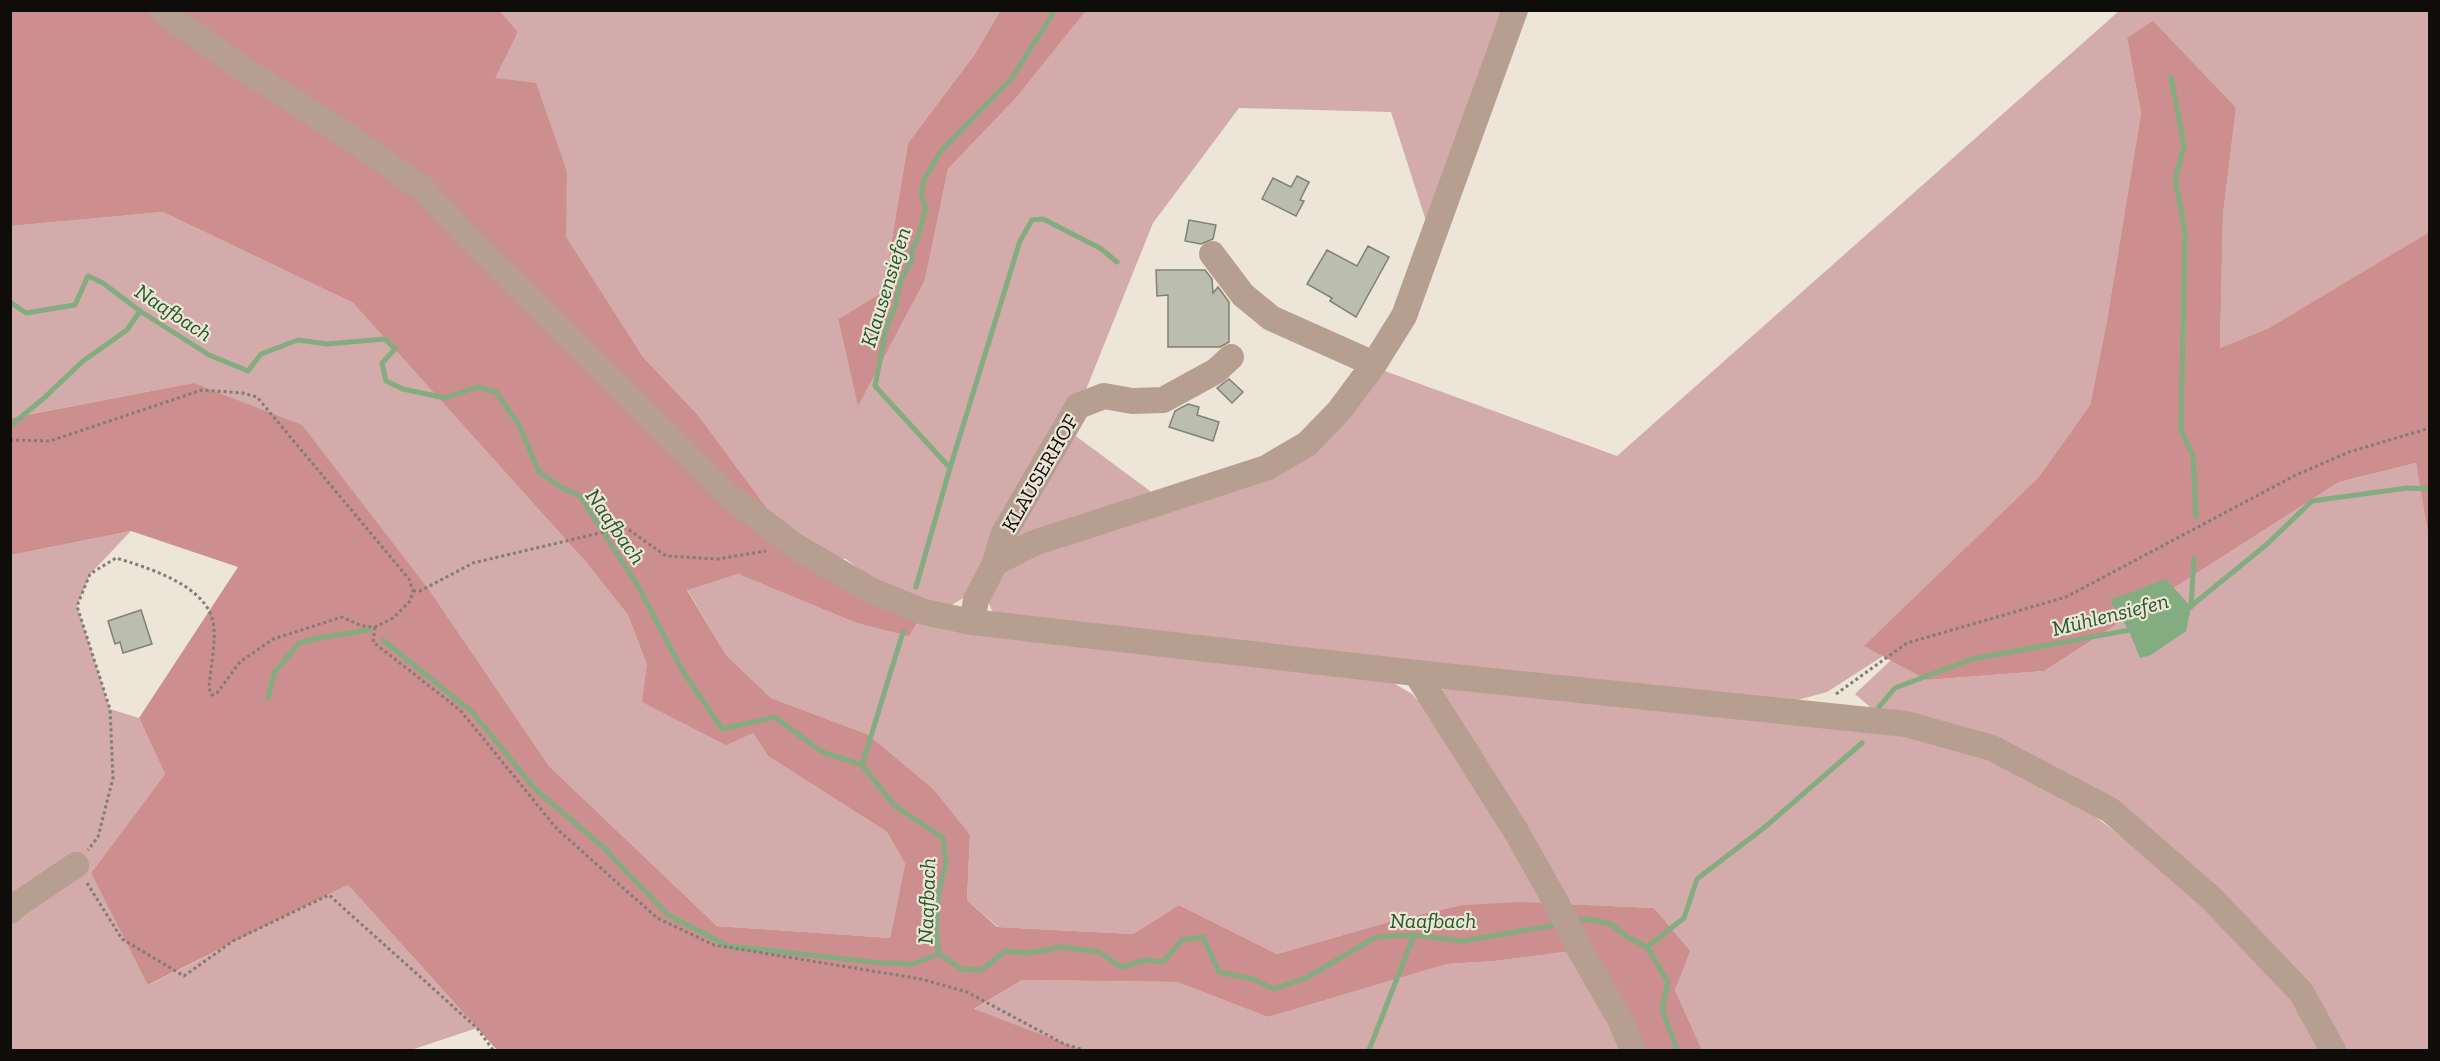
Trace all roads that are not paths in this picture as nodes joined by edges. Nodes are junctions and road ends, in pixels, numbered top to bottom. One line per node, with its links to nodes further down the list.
1 (161, 10): 7 (street)
2 (1515, 10): 5 (street)
3 (1212, 254): 5 (street)
4 (1231, 357): 6 (street, KLAUSERHOF)
5 (1374, 364): 6 (street)
6 (994, 563): 7 (street, KLAUSERHOF)
7 (972, 622): 8 (street)
8 (1416, 673): 11 (street); 12 (street)
9 (76, 865): 10 (street)
10 (10, 911)
11 (1633, 1050)
12 (2333, 1050)

